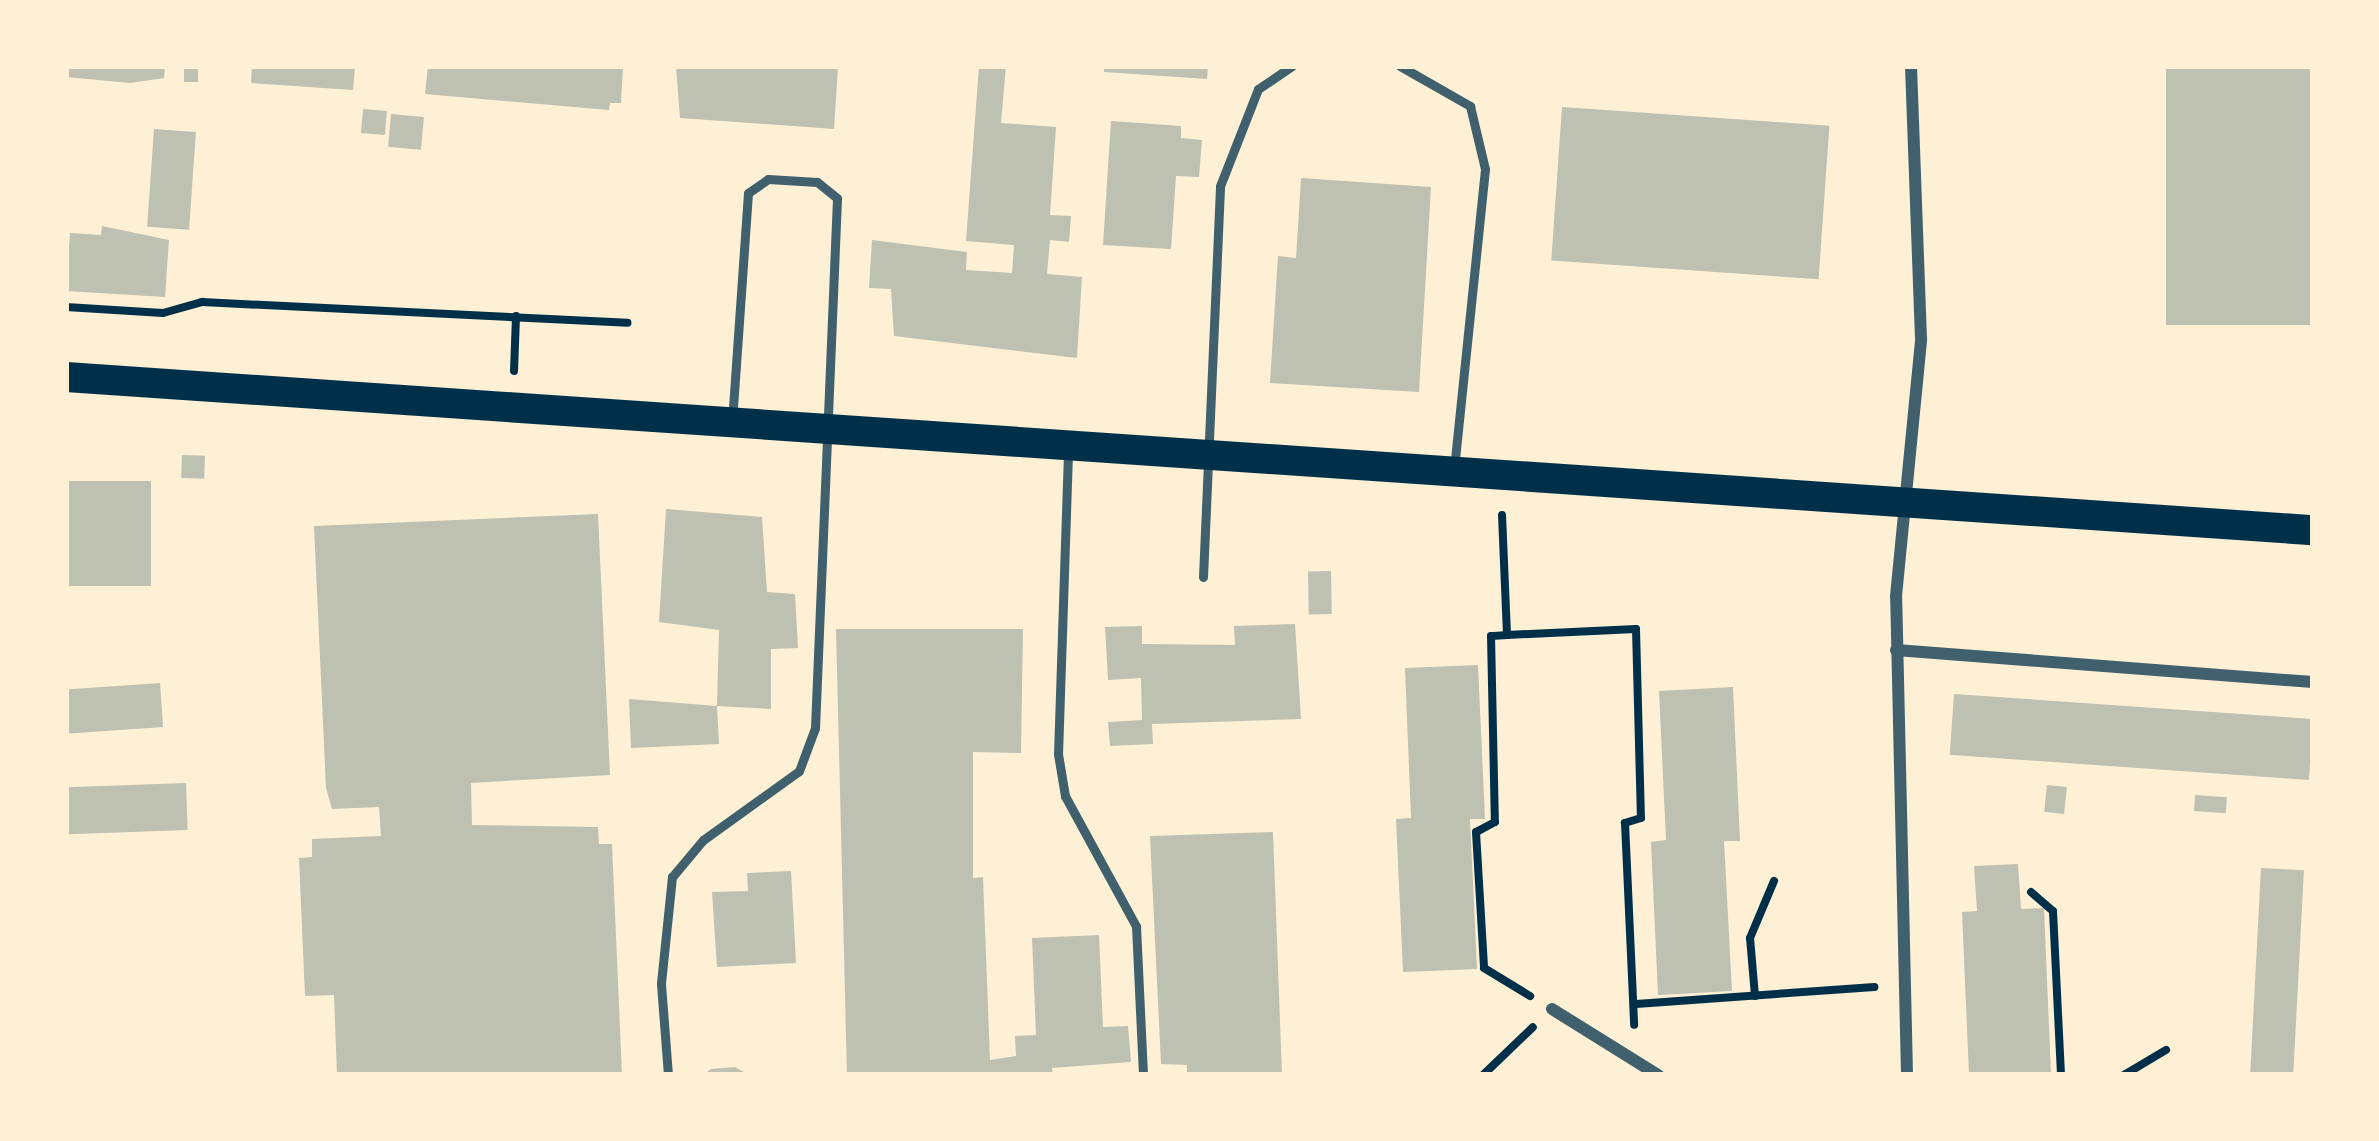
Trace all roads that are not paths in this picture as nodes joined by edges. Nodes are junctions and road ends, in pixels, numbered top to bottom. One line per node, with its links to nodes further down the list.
1 (1292, 66): 8 (lane)
2 (1400, 66): 9 (lane)
3 (1911, 66): 10 (street)
4 (66, 377): 5 (main road)
5 (732, 424): 6 (main road); 6 (lane)
6 (828, 430): 7 (main road); 16 (lane)
7 (1069, 447): 8 (main road); 17 (lane)
8 (1208, 457): 9 (main road); 12 (lane)
9 (1454, 474): 10 (main road)
10 (1900, 503): 11 (main road); 13 (street)
11 (2313, 530)
12 (1203, 577)
13 (1896, 650): 14 (street); 19 (street)
14 (2313, 682)
15 (1552, 1009): 18 (street)
16 (668, 1075)
17 (1143, 1075)
18 (1658, 1075)
19 (1907, 1075)

